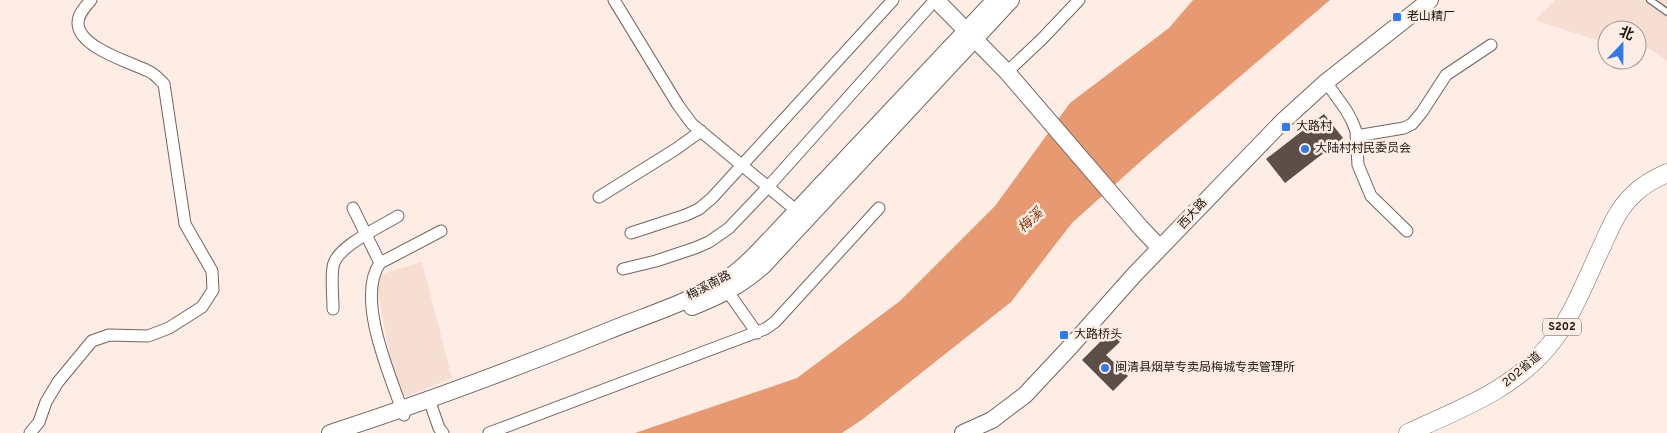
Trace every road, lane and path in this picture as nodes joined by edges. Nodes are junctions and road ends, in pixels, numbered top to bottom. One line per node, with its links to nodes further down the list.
1 (91, 0): 37 (street)
2 (614, 0): 15 (street)
3 (893, 0): 17 (street)
4 (936, 0): 11 (main road); 19 (street)
5 (995, 0): 11 (main road, 梅溪南路)
6 (1011, 0): 11 (main road, 梅溪南路)
7 (1079, 0): 13 (street)
8 (1430, 0): 14 (main road, 西大路)
9 (1650, 0): 10 (lane)
10 (1667, 12)
11 (971, 35): 13 (main road); 23 (main road, 梅溪南路); 32 (main road, 梅溪南路)
12 (1491, 45): 16 (street)
13 (1007, 72): 29 (main road)
14 (1326, 82): 16 (street); 29 (main road, 西大路)
15 (701, 131): 17 (street); 20 (street)
16 (1356, 136): 26 (street)
17 (741, 165): 19 (street); 27 (street)
18 (1667, 172): 43 (main road, 202省道 / S202)
19 (768, 187): 23 (street); 31 (street)
20 (599, 197)
21 (353, 208): 28 (street)
22 (879, 208): 34 (street)
23 (796, 211): 36 (main road, 梅溪南路)
24 (398, 216): 28 (street)
25 (441, 231): 30 (street)
26 (1407, 231)
27 (631, 233)
28 (366, 235): 30 (street); 33 (street)
29 (1160, 248): 42 (main road, 西大路)
30 (380, 263): 36 (street)
31 (623, 268)
32 (728, 292): 34 (street); 35 (main road, 梅溪南路)
33 (333, 309)
34 (757, 333): 41 (street)
35 (432, 408): 36 (main road, 梅溪南路); 40 (street)
36 (403, 413): 38 (main road, 梅溪南路); 39 (main road, 梅溪南路)
37 (30, 433)
38 (330, 433)
39 (350, 433)
40 (443, 433)
41 (489, 433)
42 (963, 433)
43 (1408, 433)

